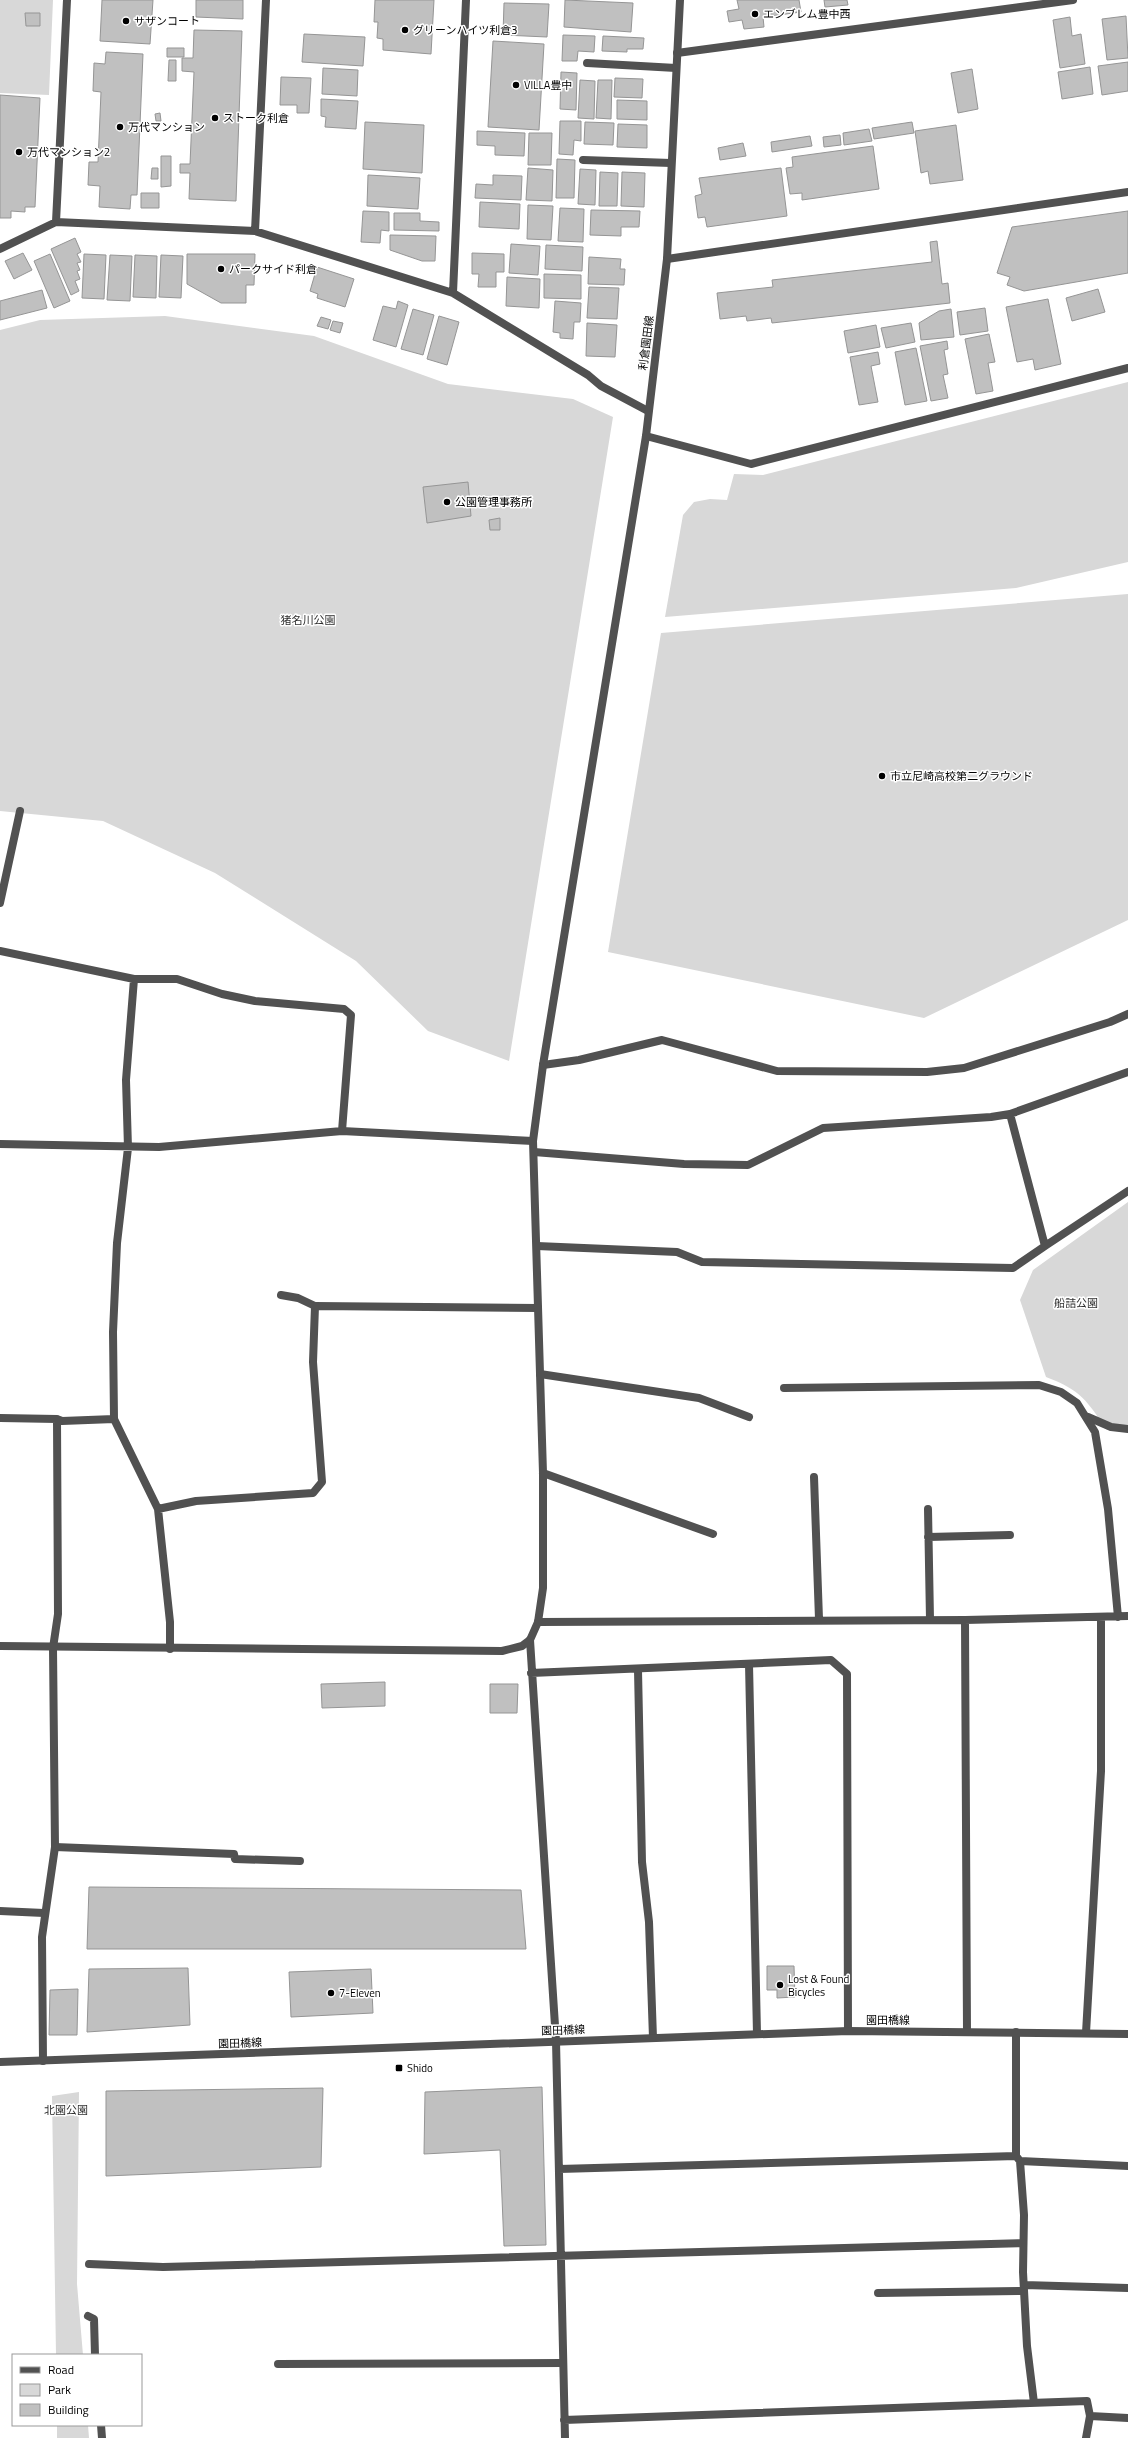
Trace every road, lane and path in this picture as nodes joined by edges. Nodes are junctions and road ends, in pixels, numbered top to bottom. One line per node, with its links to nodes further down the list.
1 (67, 0): 12 (street)
2 (266, 0): 13 (street)
3 (466, 0): 16 (street)
4 (680, 0): 6 (street, 利倉園田線)
5 (1074, 0): 6 (street)
6 (677, 54): 8 (street, 利倉園田線)
7 (587, 63): 8 (street)
8 (676, 68): 10 (street, 利倉園田線)
9 (584, 160): 10 (street)
10 (672, 163): 15 (street, 利倉園田線)
11 (1128, 192): 15 (street)
12 (56, 222): 13 (street); 14 (street)
13 (255, 231): 16 (street)
14 (0, 249)
15 (666, 259): 18 (street, 利倉園田線)
16 (453, 293): 18 (street)
17 (1128, 368): 19 (street)
18 (648, 411): 19 (street, 利倉園田線)
19 (646, 436): 25 (street, 利倉園田線)
20 (20, 811): 21 (street)
21 (0, 903)
22 (0, 951): 23 (street)
23 (134, 979): 28 (street); 31 (street)
24 (1128, 1014): 25 (street)
25 (543, 1065): 29 (street, 利倉園田線)
26 (1128, 1072): 27 (street)
27 (1010, 1114): 32 (street); 35 (street)
28 (342, 1132): 29 (street); 31 (street)
29 (534, 1141): 32 (street, 利倉園田線)
30 (0, 1144): 31 (street)
31 (128, 1148): 45 (street)
32 (534, 1152): 34 (street, 利倉園田線)
33 (1128, 1191): 35 (street)
34 (537, 1246): 35 (street); 38 (street, 利倉園田線)
35 (1045, 1246)
36 (281, 1295): 37 (street)
37 (315, 1306): 38 (street); 49 (street)
38 (538, 1308): 39 (street, 利倉園田線)
39 (540, 1374): 41 (street); 47 (street, 利倉園田線)
40 (784, 1388): 42 (street)
41 (749, 1417)
42 (1088, 1417): 46 (street); 54 (street)
43 (0, 1418): 44 (street)
44 (57, 1418): 45 (street); 63 (street)
45 (114, 1420): 49 (street)
46 (1128, 1429)
47 (543, 1473): 51 (street); 60 (street, 利倉園田線)
48 (814, 1477): 57 (street)
49 (158, 1509): 64 (street)
50 (928, 1509): 53 (street)
51 (713, 1534)
52 (1010, 1534): 53 (street)
53 (928, 1537): 58 (street)
54 (1118, 1616): 55 (street); 56 (street)
55 (1128, 1616)
56 (1101, 1617): 59 (street); 75 (street)
57 (819, 1619): 58 (street); 60 (street)
58 (930, 1619): 59 (street)
59 (965, 1620): 73 (street)
60 (538, 1622): 61 (street, 利倉園田線)
61 (530, 1640): 64 (street); 67 (street)
62 (0, 1646): 63 (street)
63 (54, 1648): 64 (street); 68 (street)
64 (170, 1650)
65 (749, 1664): 66 (street); 72 (street); 76 (street)
66 (638, 1670): 67 (street); 78 (street)
67 (531, 1673): 79 (street)
68 (55, 1847): 69 (street); 71 (street)
69 (300, 1861)
70 (0, 1911): 71 (street)
71 (44, 1913): 80 (street)
72 (848, 2031): 73 (street, 園田橋線); 76 (street, 園田橋線)
73 (967, 2032): 74 (street, 園田橋線)
74 (1016, 2032): 75 (street, 園田橋線); 82 (street)
75 (1086, 2033): 77 (street, 園田橋線)
76 (757, 2034): 78 (street, 園田橋線)
77 (1128, 2034)
78 (653, 2038): 79 (street, 園田橋線)
79 (556, 2042): 80 (street, 園田橋線); 84 (street)
80 (43, 2061): 81 (street, 園田橋線)
81 (0, 2062)
82 (1018, 2158): 83 (street); 84 (street); 85 (street)
83 (1128, 2166)
84 (559, 2169): 86 (street)
85 (1023, 2243): 86 (street); 88 (street)
86 (560, 2256): 87 (street); 93 (street)
87 (89, 2264)
88 (1024, 2288): 89 (street); 90 (street); 95 (street)
89 (1128, 2288)
90 (878, 2293)
91 (88, 2316): 92 (street)
92 (95, 2354)
93 (563, 2363): 94 (street); 98 (street)
94 (278, 2364)
95 (1034, 2403): 96 (street); 98 (street)
96 (1090, 2416): 97 (street); 102 (street)
97 (1128, 2418)
98 (564, 2420): 101 (street)
99 (101, 2426): 100 (street)
100 (102, 2438)
101 (565, 2438)
102 (1086, 2438)

